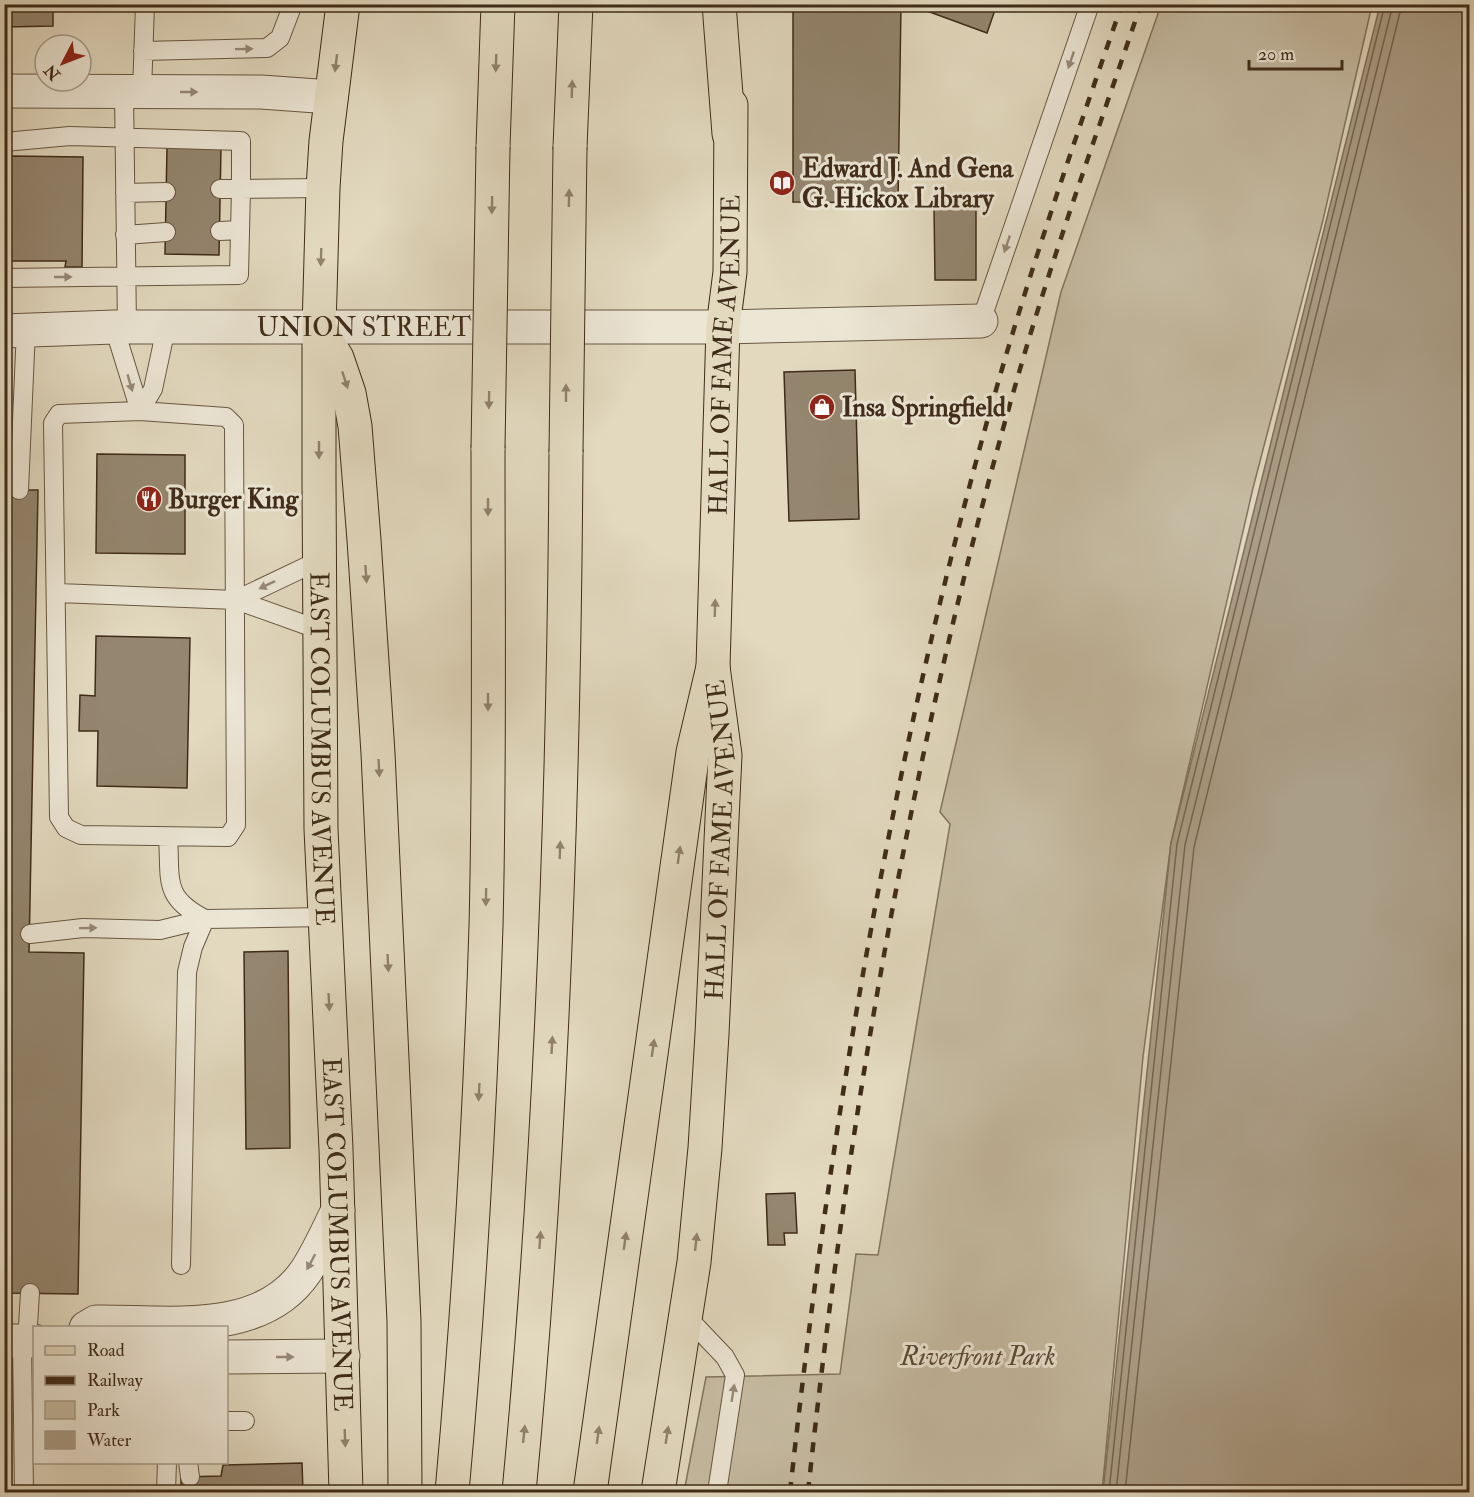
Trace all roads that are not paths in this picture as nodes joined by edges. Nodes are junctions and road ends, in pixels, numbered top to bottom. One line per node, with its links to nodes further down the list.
1 (145, 4): 9 (lane)
2 (293, 4): 9 (lane, one-way to 2)
3 (343, 4): 12 (main road, EAST COLUMBUS AVENUE, one-way to 12)
4 (498, 4): 58 (main road, one-way to 58, bridge)
5 (576, 4): 59 (main road, one-way to 5, bridge)
6 (719, 4): 13 (main road)
7 (736, 4): 13 (main road, HALL OF FAME AVENUE)
8 (1090, 4): 27 (lane, one-way to 27)
9 (144, 51): 11 (lane)
10 (4, 91): 11 (street)
11 (133, 92): 12 (street, one-way to 12); 14 (lane)
12 (331, 97): 16 (main road, EAST COLUMBUS AVENUE)
13 (729, 134): 29 (main road, HALL OF FAME AVENUE)
14 (124, 139): 15 (lane); 18 (lane); 20 (lane)
15 (4, 142)
16 (323, 188): 18 (lane); 31 (main road, EAST COLUMBUS AVENUE, one-way to 31)
17 (220, 189): 18 (lane)
18 (242, 189): 21 (lane)
19 (166, 192): 20 (lane)
20 (125, 193): 24 (lane)
21 (240, 230): 22 (lane); 25 (lane)
22 (220, 231)
23 (166, 232): 24 (lane)
24 (125, 235): 25 (lane)
25 (126, 277): 26 (lane, one-way to 25); 28 (lane)
26 (4, 278)
27 (981, 321): 29 (street, UNION STREET)
28 (121, 327): 30 (street, UNION STREET); 32 (street, UNION STREET); 33 (lane, one-way to 33)
29 (723, 327): 31 (street, UNION STREET); 39 (main road, HALL OF FAME AVENUE, one-way to 29)
30 (166, 328): 31 (street, UNION STREET); 33 (lane)
31 (319, 328): 35 (main road, EAST COLUMBUS AVENUE, one-way to 35); 57 (main road, one-way to 57)
32 (15, 330): 34 (lane)
33 (140, 411): 36 (lane); 37 (lane)
34 (19, 490)
35 (320, 560): 37 (lane, one-way to 37); 38 (main road, EAST COLUMBUS AVENUE)
36 (58, 593): 37 (lane); 40 (lane)
37 (236, 600): 38 (lane); 40 (lane)
38 (320, 630): 41 (main road, EAST COLUMBUS AVENUE)
39 (713, 667): 47 (main road, HALL OF FAME AVENUE, one-way to 39); 60 (main road, one-way to 39)
40 (168, 837): 42 (lane)
41 (325, 917): 42 (lane); 44 (main road, EAST COLUMBUS AVENUE, one-way to 44)
42 (205, 919): 43 (lane, one-way to 42); 45 (lane)
43 (30, 934)
44 (338, 1210): 48 (street, one-way to 48); 50 (main road, EAST COLUMBUS AVENUE)
45 (181, 1265)
46 (30, 1293): 49 (lane)
47 (686, 1317): 61 (main road, HALL OF FAME AVENUE, one-way to 47); 62 (lane, one-way to 47)
48 (89, 1326)
49 (22, 1341): 52 (lane)
50 (342, 1356): 51 (street, one-way to 50); 56 (main road, EAST COLUMBUS AVENUE, one-way to 56)
51 (228, 1357)
52 (29, 1423): 54 (lane)
53 (166, 1464): 55 (lane)
54 (24, 1492)
55 (166, 1492)
56 (346, 1492)
57 (405, 1492)
58 (452, 1492)
59 (519, 1492)
60 (590, 1492)
61 (658, 1492)
62 (717, 1492)

